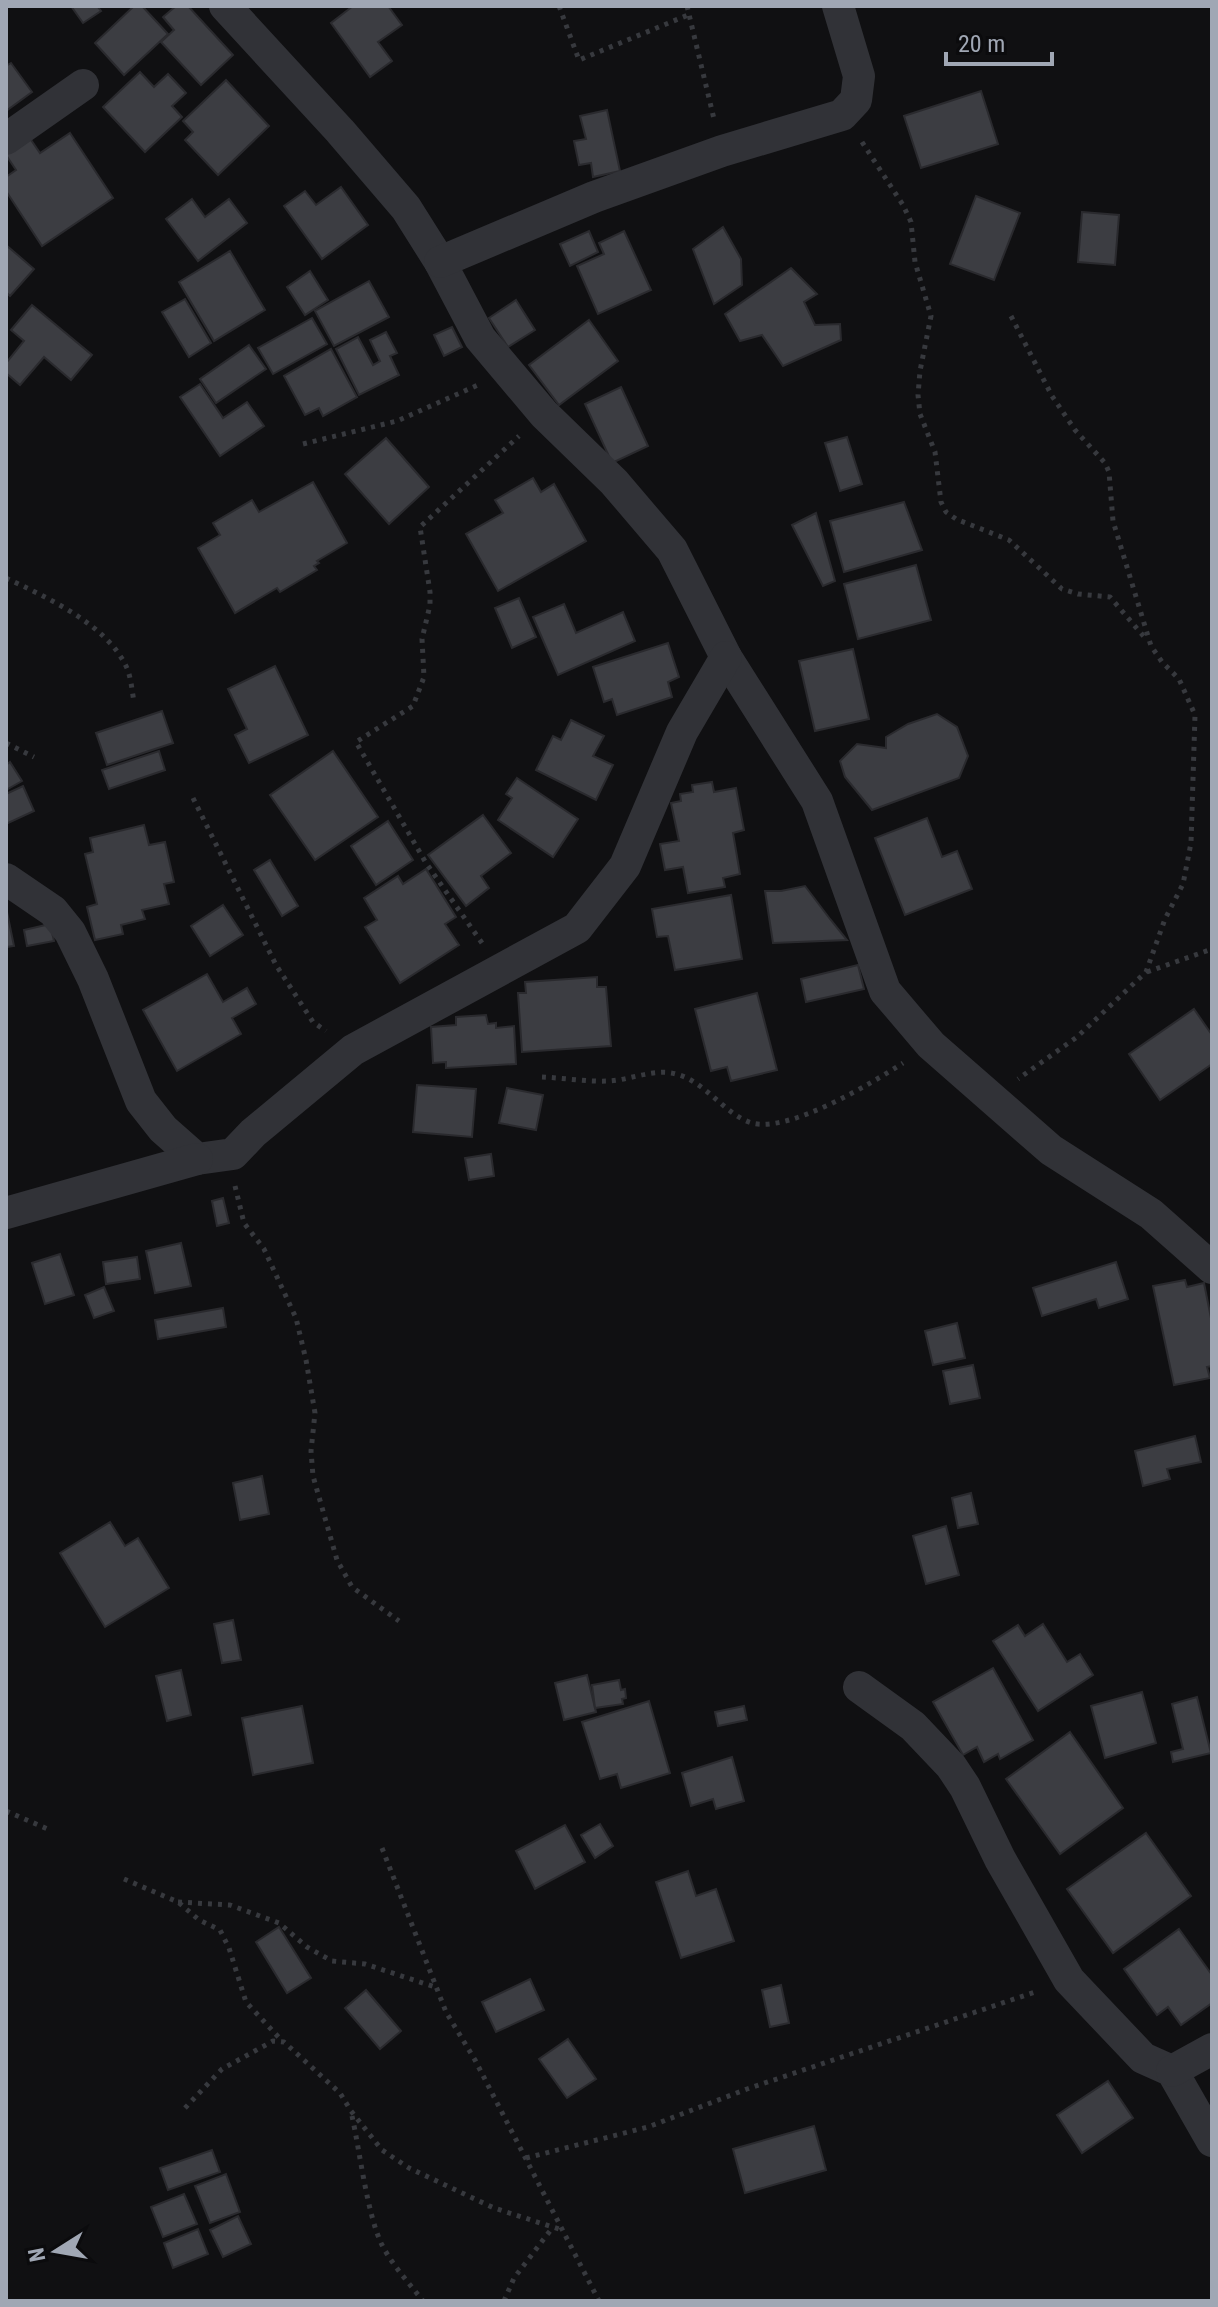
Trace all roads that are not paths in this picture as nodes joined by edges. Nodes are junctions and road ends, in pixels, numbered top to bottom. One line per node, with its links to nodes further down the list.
1 (225, 6): 5 (street)
2 (838, 6): 5 (street)
3 (83, 85): 4 (street)
4 (6, 139)
5 (440, 262): 6 (street)
6 (726, 657): 8 (street); 10 (street)
7 (6, 879): 8 (street)
8 (197, 1159): 9 (street)
9 (6, 1213)
10 (1212, 1268)
11 (859, 1687): 13 (street)
12 (1212, 2049): 13 (street)
13 (1172, 2071): 14 (street)
14 (1212, 2141)

